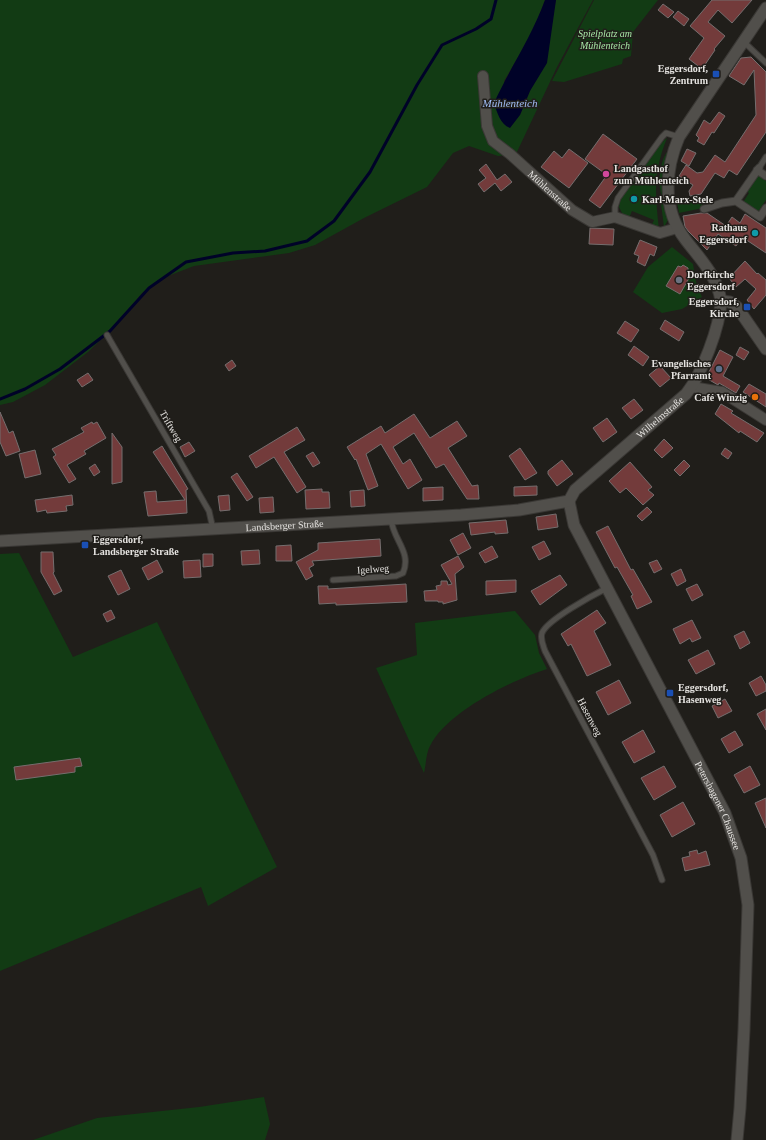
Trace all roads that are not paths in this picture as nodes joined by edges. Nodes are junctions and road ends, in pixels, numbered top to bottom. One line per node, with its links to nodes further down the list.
1 (766, 8): 2 (street, Wilhelmstraße)
2 (744, 42): 3 (lane); 5 (street, Wilhelmstraße)
3 (766, 63)
4 (483, 76): 12 (street, Mühlenstraße)
5 (678, 137): 12 (lane); 13 (street, Wilhelmstraße)
6 (766, 157): 7 (lane)
7 (758, 169): 8 (street); 9 (street)
8 (766, 176)
9 (736, 201): 10 (street); 11 (street)
10 (766, 208)
11 (704, 209)
12 (615, 217): 13 (street)
13 (677, 228): 14 (street, Wilhelmstraße)
14 (722, 301): 16 (street); 17 (street, Wilhelmstraße)
15 (107, 335): 21 (lane, Triftweg)
16 (766, 349)
17 (692, 387): 18 (street); 19 (street, Wilhelmstraße)
18 (766, 420)
19 (569, 501): 20 (street, Landsberger Straße); 24 (street, Petershagener Chaussee)
20 (391, 519): 21 (street, Landsberger Straße); 23 (lane, Igelweg)
21 (213, 529): 22 (street, Landsberger Straße)
22 (0, 541)
23 (333, 580)
24 (607, 588): 25 (lane, Hasenweg); 26 (street, Petershagener Chaussee)
25 (662, 880)
26 (737, 1140)

